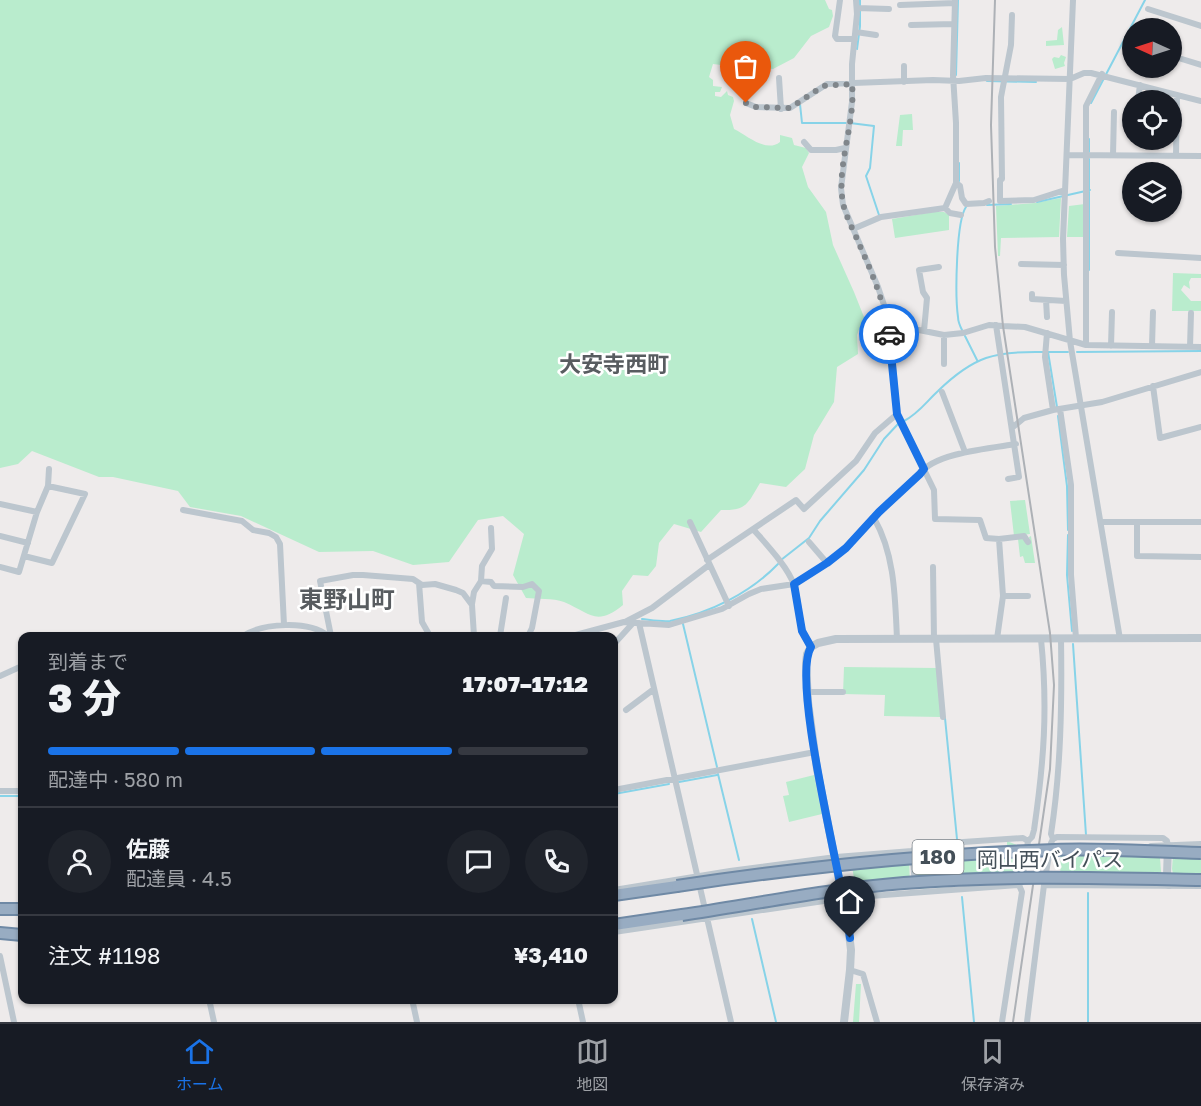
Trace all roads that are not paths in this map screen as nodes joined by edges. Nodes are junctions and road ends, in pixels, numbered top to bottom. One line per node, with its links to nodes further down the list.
1 (840, 0): 13 (street)
2 (856, 0): 6 (street)
3 (1072, 0): 20 (street)
4 (955, 1): 5 (street); 10 (street)
5 (900, 5)
6 (860, 8): 7 (street); 13 (street)
7 (889, 9)
8 (1148, 9): 12 (street)
9 (1012, 15): 22 (street)
10 (954, 24): 11 (street); 21 (street)
11 (911, 25)
12 (1201, 26)
13 (858, 34): 14 (street); 24 (street)
14 (876, 35)
15 (1182, 59): 16 (street)
16 (1201, 65)
17 (904, 66): 23 (street)
18 (1103, 76): 20 (street); 25 (street); 37 (street)
19 (779, 78): 31 (street)
20 (1070, 79): 22 (street); 36 (street)
21 (954, 81): 22 (street); 23 (street); 41 (street)
22 (1004, 81): 42 (street)
23 (904, 82): 24 (street)
24 (852, 84): 31 (street); 34 (street)
25 (1140, 85): 26 (street); 27 (street)
26 (1139, 90)
27 (1158, 90)
28 (1182, 96): 29 (street)
29 (1201, 101)
30 (746, 103): 31 (street)
31 (781, 109)
32 (1114, 112): 38 (street)
33 (804, 142): 34 (street)
34 (845, 148): 46 (street)
35 (1176, 150): 39 (street)
36 (1067, 155): 37 (street); 42 (street)
37 (1086, 155): 38 (street); 65 (street)
38 (1113, 155): 39 (street)
39 (1176, 155): 40 (street)
40 (1201, 156)
41 (956, 183): 43 (street); 44 (street)
42 (1065, 194): 50 (street)
43 (988, 201)
44 (945, 208): 45 (street); 46 (street)
45 (961, 215)
46 (853, 229): 61 (street)
47 (1118, 253): 48 (street)
48 (1201, 258)
49 (1021, 264): 50 (street)
50 (1064, 265): 54 (street)
51 (939, 267): 60 (street)
52 (1032, 294): 53 (street)
53 (1046, 300): 54 (street); 58 (street)
54 (1066, 301): 64 (street)
55 (1112, 312): 66 (street)
56 (1153, 312): 67 (street)
57 (1191, 314): 68 (street)
58 (1047, 318)
59 (996, 326): 62 (street); 63 (street); 77 (street)
60 (924, 331): 61 (street); 63 (street)
61 (889, 333): 76 (street)
62 (1047, 333): 64 (street); 75 (street)
63 (944, 335): 70 (street)
64 (1070, 341): 65 (street); 74 (street)
65 (1086, 345): 66 (street)
66 (1111, 346): 67 (street)
67 (1152, 346): 68 (street)
68 (1190, 347): 69 (street)
69 (1201, 347)
70 (944, 364)
71 (1201, 372): 72 (street)
72 (1153, 386): 74 (street); 78 (street)
73 (942, 393): 80 (street)
74 (1081, 407): 75 (street); 90 (street)
75 (1057, 410): 77 (street); 126 (street)
76 (897, 414): 82 (street); 94 (street)
77 (1013, 427): 79 (street)
78 (1201, 427)
79 (1016, 444): 80 (street); 83 (street)
80 (965, 452): 82 (street)
81 (50, 469): 84 (street)
82 (924, 469): 88 (street); 96 (street)
83 (1008, 478)
84 (48, 486): 87 (street); 100 (street)
85 (0, 504): 87 (street)
86 (183, 510): 116 (street)
87 (37, 512): 99 (street)
88 (874, 518): 103 (street); 128 (street)
89 (690, 522): 102 (street)
90 (1101, 522): 91 (street); 132 (street)
91 (1137, 522): 92 (street); 101 (street)
92 (1201, 522)
93 (491, 528): 106 (street)
94 (753, 529): 102 (street); 108 (street)
95 (0, 536): 99 (street)
96 (999, 539): 98 (street); 109 (street)
97 (809, 542): 103 (street)
98 (1028, 542)
99 (28, 543): 100 (street)
100 (24, 556): 104 (street)
101 (1201, 557)
102 (708, 562): 112 (street); 114 (street)
103 (827, 563): 108 (street)
104 (0, 567)
105 (933, 567): 129 (street)
106 (481, 581): 113 (street); 123 (street)
107 (419, 583): 113 (street); 119 (street); 120 (street)
108 (794, 584): 112 (street); 134 (street)
109 (1002, 596): 110 (street); 130 (street)
110 (1028, 596)
111 (506, 598): 122 (street)
112 (728, 603): 115 (street)
113 (472, 605): 121 (street)
114 (624, 622): 115 (street); 124 (street)
115 (636, 623): 133 (street); 137 (street)
116 (285, 625): 117 (street); 118 (street)
117 (250, 632)
118 (322, 632)
119 (329, 632)
120 (428, 632)
121 (474, 632)
122 (501, 632)
123 (530, 632)
124 (587, 632)
125 (1061, 638): 126 (street); 131 (street); 147 (street)
126 (1077, 638): 132 (street)
127 (1201, 638): 132 (street)
128 (897, 639): 129 (street); 134 (street)
129 (935, 639): 130 (street); 141 (street)
130 (997, 639): 131 (street)
131 (1041, 639): 148 (street)
132 (1120, 639)
133 (618, 640)
134 (811, 647): 138 (street)
135 (18, 668): 136 (street)
136 (0, 676)
137 (654, 689): 140 (street); 143 (street)
138 (808, 692): 139 (street); 142 (street)
139 (843, 692)
140 (626, 710)
141 (943, 717)
142 (815, 752): 143 (street); 155 (street)
143 (674, 779): 144 (street); 156 (street)
144 (618, 789)
145 (0, 791): 146 (street)
146 (18, 791)
147 (1053, 839): 151 (street); 159 (street)
148 (1028, 841): 153 (street); 158 (street)
149 (1201, 844): 151 (street)
150 (1075, 845): 151 (street)
151 (1168, 846): 160 (street)
152 (1007, 848): 153 (street)
153 (912, 851): 155 (street); 163 (street)
154 (1201, 853): 164 (highway, 岡山西バイパス / 180, bridge)
155 (836, 857): 156 (street); 165 (street)
156 (697, 877): 162 (street); 168 (street)
157 (1201, 880): 169 (highway, 岡山西バイパス / 180, bridge)
158 (1019, 885): 163 (street); 187 (street)
159 (1044, 885): 160 (street); 188 (street)
160 (1170, 885): 161 (street)
161 (1201, 886)
162 (618, 889)
163 (909, 892): 165 (street)
164 (618, 894)
165 (844, 898): 168 (street); 176 (street)
166 (0, 907): 167 (highway)
167 (18, 908)
168 (706, 917): 170 (street); 184 (street)
169 (618, 924)
170 (618, 931)
171 (0, 933): 172 (highway)
172 (18, 935)
173 (18, 936): 174 (street)
174 (0, 938)
175 (0, 956): 180 (street)
176 (850, 970): 185 (street); 186 (street)
177 (210, 1004): 181 (street)
178 (413, 1004): 182 (street)
179 (579, 1004): 183 (street)
180 (14, 1022)
181 (214, 1022)
182 (417, 1022)
183 (583, 1022)
184 (731, 1022)
185 (844, 1022)
186 (877, 1022)
187 (1002, 1022)
188 (1027, 1022)

